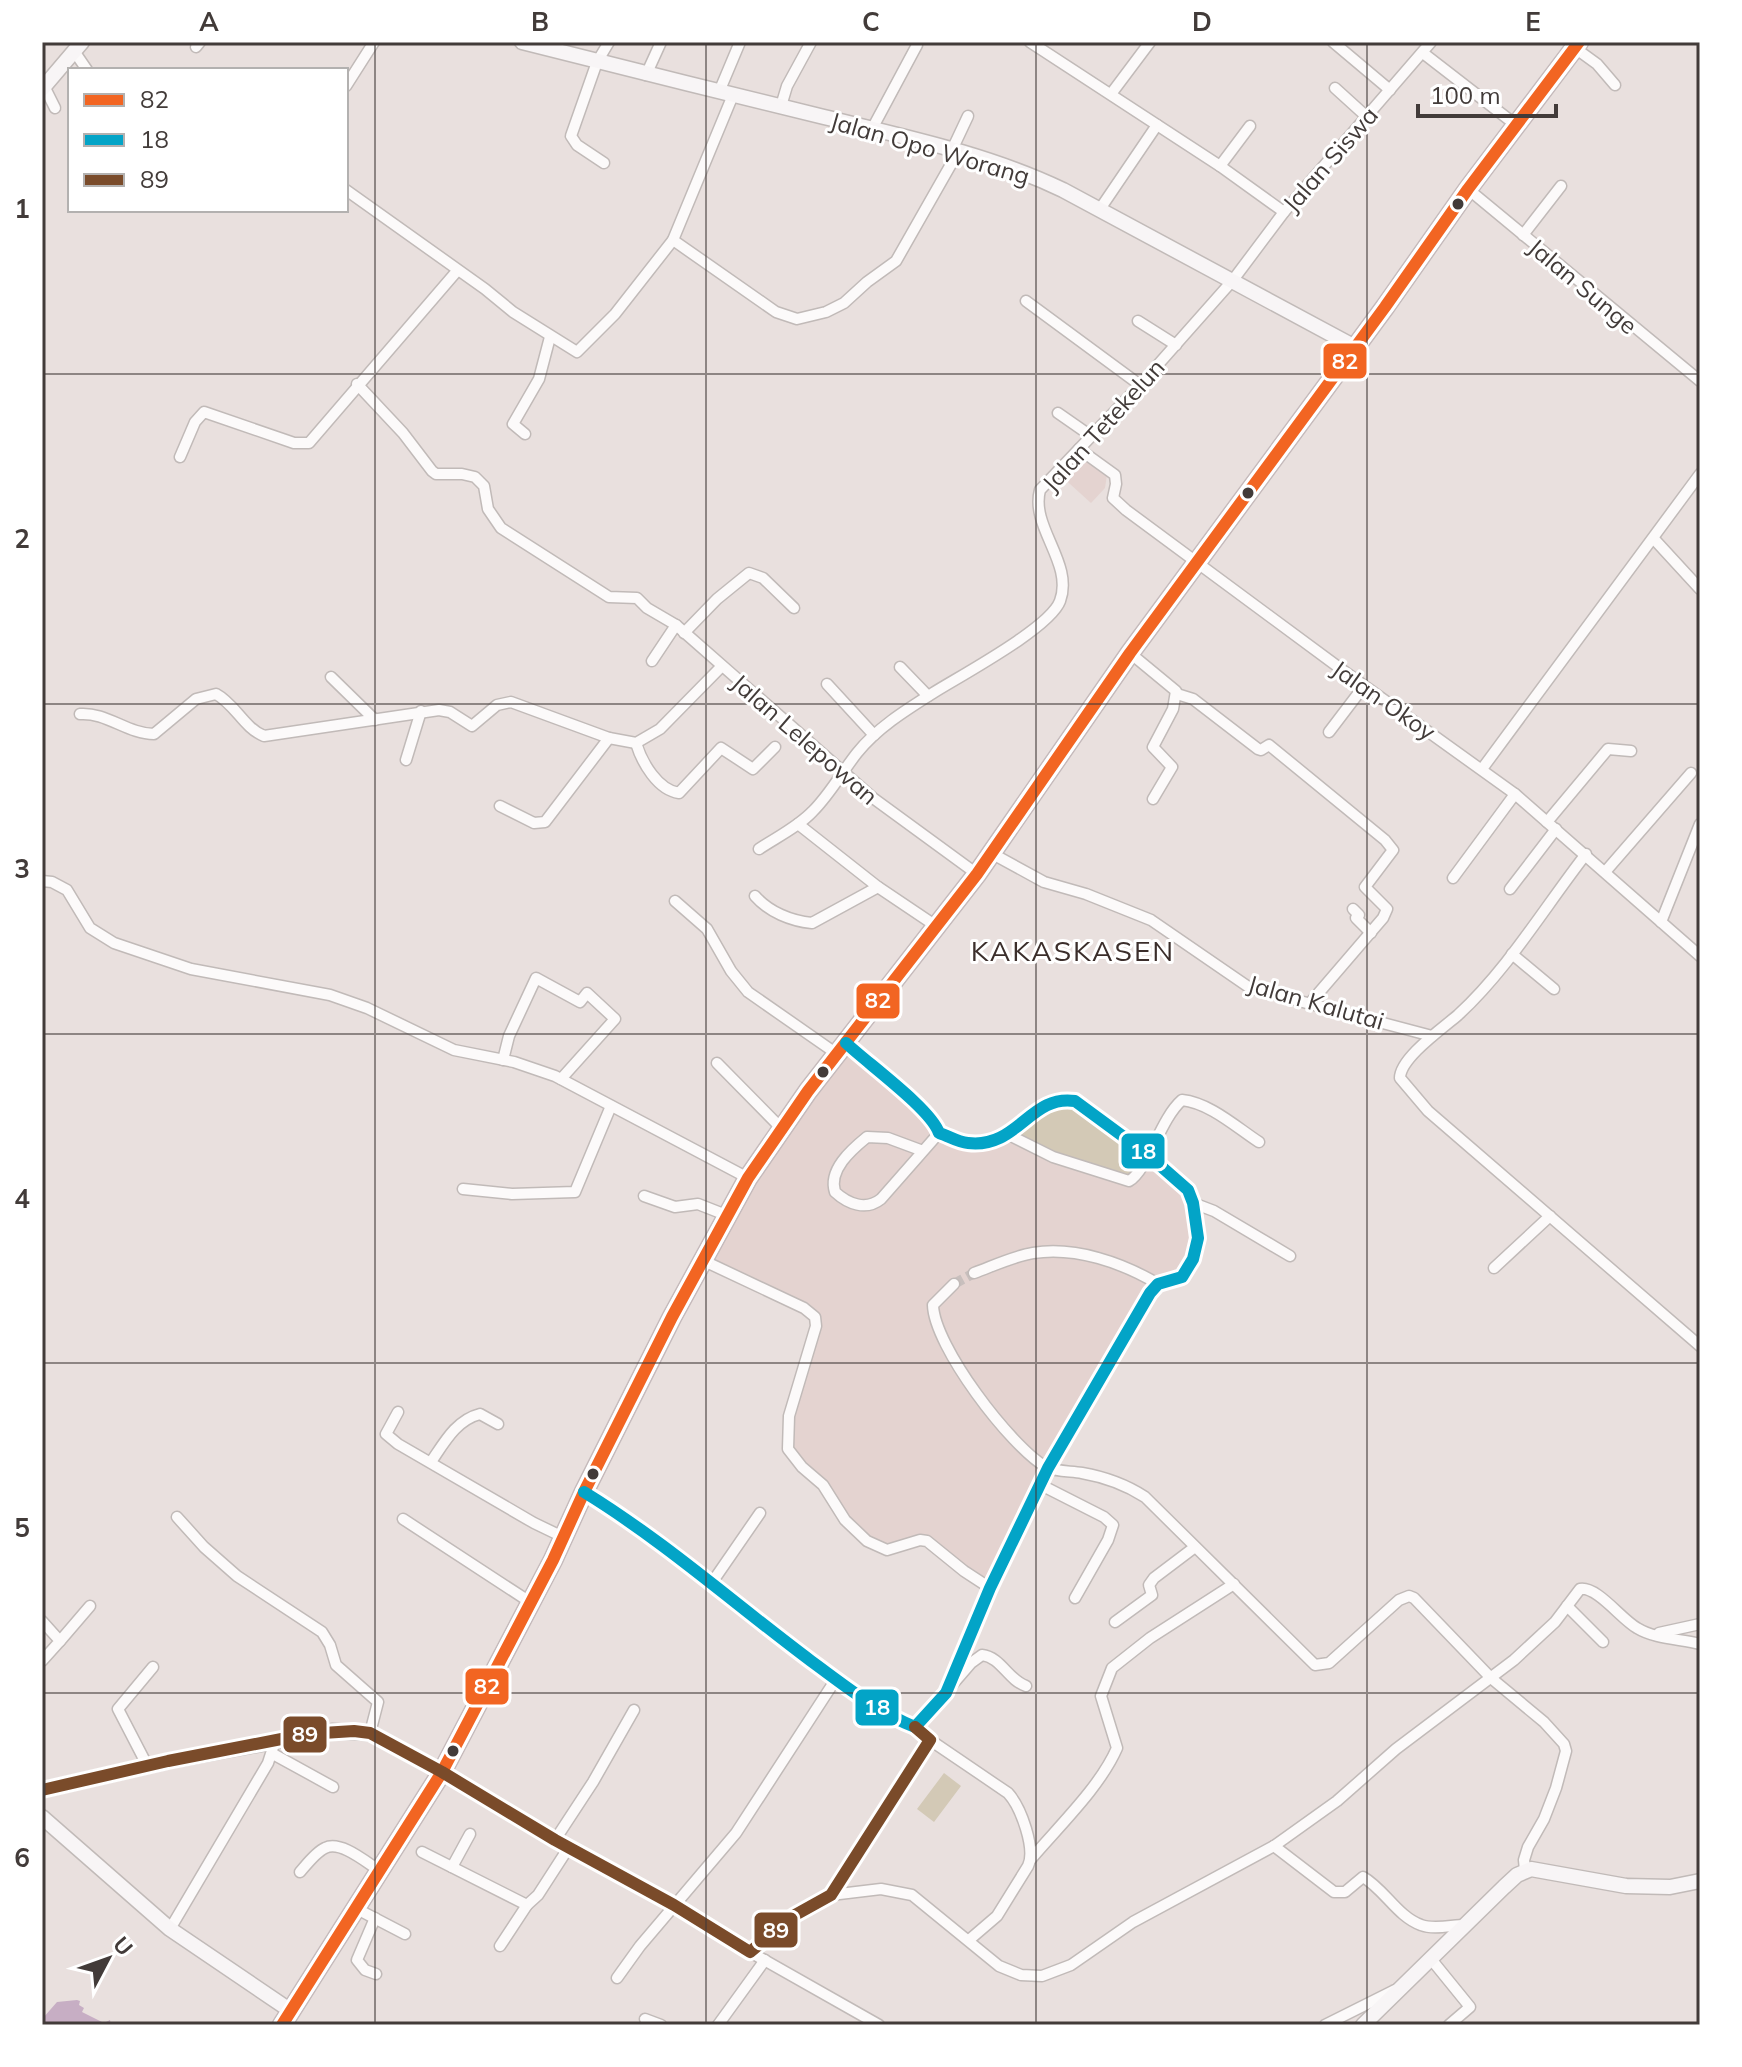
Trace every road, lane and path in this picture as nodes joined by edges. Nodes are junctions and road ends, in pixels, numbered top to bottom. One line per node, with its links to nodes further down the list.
1 (374, 42): 18 (street)
2 (522, 42): 15 (street, Jalan Opo Worang)
3 (609, 42): 15 (street)
4 (661, 42): 17 (street)
5 (740, 42): 23 (street)
6 (811, 42): 25 (street)
7 (1030, 42): 24 (street)
8 (1150, 42): 24 (street)
9 (1333, 42): 22 (street)
10 (1431, 42): 14 (street, Jalan Siswa)
11 (917, 45): 32 (street)
12 (1577, 45): 19 (street); 30 (highway)
13 (78, 47): 16 (street); 20 (street)
14 (1423, 53): 22 (street, Jalan Siswa); 30 (street)
15 (597, 62): 17 (street, Jalan Opo Worang); 34 (street)
16 (86, 68)
17 (646, 75): 23 (street, Jalan Opo Worang)
18 (348, 83)
19 (1615, 85)
20 (43, 88): 26 (street)
21 (1335, 88): 28 (street)
22 (1390, 90): 28 (street, Jalan Siswa)
23 (726, 93): 25 (street, Jalan Opo Worang); 42 (street)
24 (1111, 94): 29 (street)
25 (781, 106): 32 (street, Jalan Opo Worang)
26 (55, 108)
27 (968, 116): 33 (street)
28 (1367, 117): 40 (street, Jalan Siswa)
29 (1157, 125): 35 (street); 39 (street)
30 (1516, 125): 37 (highway)
31 (1250, 126): 35 (street)
32 (872, 129): 33 (street, Jalan Opo Worang)
33 (955, 151): 39 (street, Jalan Opo Worang); 42 (street)
34 (604, 163)
35 (1220, 166): 40 (street)
36 (1561, 186): 41 (street)
37 (1468, 189): 41 (street, Jalan Sunge); 49 (highway)
38 (348, 191): 43 (street)
39 (1100, 209): 44 (street, Jalan Opo Worang)
40 (1284, 212): 44 (street, Jalan Siswa)
41 (1523, 235): 50 (street, Jalan Sunge)
42 (673, 240): 47 (street)
43 (457, 271): 47 (street); 51 (street)
44 (1233, 280): 48 (street, Jalan Tetekelun); 49 (street, Jalan Opo Worang)
45 (1026, 301): 52 (street)
46 (1138, 321): 48 (street)
47 (550, 337): 54 (street)
48 (1176, 345): 52 (street, Jalan Tetekelun)
49 (1353, 346): 60 (highway)
50 (1700, 381)
51 (357, 384): 57 (street); 63 (street, Jalan Lelepowan)
52 (1140, 385): 55 (street, Jalan Tetekelun)
53 (1058, 413): 55 (street)
54 (525, 434)
55 (1091, 436): 56 (street, Jalan Tetekelun)
56 (1079, 449): 60 (street, Jalan Okoy); 72 (street, Jalan Tetekelun)
57 (180, 457)
58 (1700, 474): 59 (street)
59 (1654, 539): 61 (street); 83 (street)
60 (1198, 563): 64 (highway); 70 (street, Jalan Okoy)
61 (1700, 589)
62 (794, 608): 63 (street)
63 (680, 629): 65 (street); 66 (street, Jalan Lelepowan)
64 (1130, 653): 71 (street); 93 (highway)
65 (652, 661)
66 (721, 667): 79 (street); 84 (street, Jalan Lelepowan)
67 (900, 667): 72 (street)
68 (331, 677): 75 (street)
69 (827, 684): 77 (street)
70 (1364, 686): 76 (street); 83 (street, Jalan Okoy)
71 (1177, 694): 87 (street); 106 (street)
72 (928, 696): 77 (street, Jalan Tetekelun)
73 (421, 711): 75 (street); 78 (street); 82 (street)
74 (80, 714): 75 (street)
75 (375, 720)
76 (1329, 732)
77 (874, 735): 84 (street, Jalan Tetekelun)
78 (609, 738): 79 (street); 88 (street)
79 (636, 743): 80 (street)
80 (775, 747)
81 (1631, 751): 91 (street)
82 (406, 760)
83 (1482, 769): 86 (street, Jalan Okoy)
84 (844, 771): 89 (street, Jalan Tetekelun); 96 (street, Jalan Lelepowan)
85 (1691, 773): 95 (street)
86 (1515, 794): 91 (street, Jalan Okoy); 97 (street)
87 (1153, 799)
88 (500, 806)
89 (798, 824): 92 (street, Jalan Tetekelun); 99 (street)
90 (1700, 824): 104 (street)
91 (1551, 825): 94 (street, Jalan Okoy); 100 (street)
92 (759, 849)
93 (991, 853): 96 (highway); 110 (street, Jalan Kalutai)
94 (1586, 854): 95 (street, Jalan Okoy); 107 (street)
95 (1605, 872): 104 (street, Jalan Okoy)
96 (977, 874): 105 (highway)
97 (1453, 878)
98 (42, 881): 113 (street)
99 (878, 887): 101 (street); 105 (street)
100 (1510, 889)
101 (755, 896)
102 (675, 901): 112 (street)
103 (1353, 909): 106 (street)
104 (1661, 922): 108 (street, Jalan Okoy)
105 (936, 926): 112 (highway)
106 (1371, 933): 110 (street)
107 (1512, 954): 109 (street); 111 (street)
108 (1700, 956)
109 (1554, 989)
110 (1310, 1003): 111 (street, Jalan Kalutai)
111 (1432, 1036): 128 (street)
112 (842, 1048): 117 (highway); 118 (street)
113 (503, 1060): 115 (street); 115 (street)
114 (717, 1063): 117 (street)
115 (561, 1079): 116 (street)
116 (611, 1106): 123 (street); 124 (street)
117 (782, 1129): 123 (highway)
118 (939, 1133): 119 (street); 121 (street)
119 (1009, 1135): 122 (street); 122 (street)
120 (1259, 1142): 122 (street)
121 (923, 1151): 121 (street)
122 (1147, 1154): 126 (street)
123 (748, 1178): 127 (highway)
124 (463, 1189)
125 (644, 1196): 127 (street)
126 (1193, 1203): 129 (street); 134 (street)
127 (726, 1215): 130 (highway)
128 (1550, 1216): 131 (street); 135 (street)
129 (1290, 1256)
130 (702, 1260): 141 (highway); 149 (street)
131 (1494, 1268)
132 (974, 1273): 134 (street)
133 (954, 1284): 139 (street)
134 (1158, 1284): 139 (street)
135 (1700, 1346)
136 (398, 1412): 138 (street)
137 (498, 1424): 138 (street)
138 (431, 1462): 145 (street)
139 (1048, 1468): 140 (street); 146 (street)
140 (1041, 1485): 149 (street); 150 (street)
141 (584, 1492): 145 (highway); 147 (street)
142 (760, 1513): 147 (street)
143 (177, 1517): 169 (street)
144 (403, 1519): 151 (street)
145 (563, 1537): 151 (highway)
146 (1195, 1547): 148 (street); 155 (street)
147 (711, 1584): 164 (street)
148 (1234, 1584): 163 (street); 182 (street)
149 (990, 1588): 166 (street)
150 (1075, 1598)
151 (530, 1602): 173 (highway)
152 (90, 1606): 158 (street)
153 (1567, 1606): 157 (street); 159 (street); 163 (street)
154 (42, 1621): 158 (street)
155 (1115, 1622)
156 (1700, 1624): 157 (street)
157 (1652, 1635): 160 (street)
158 (60, 1641): 161 (street)
159 (1603, 1642)
160 (1700, 1644)
161 (42, 1661)
162 (153, 1667): 172 (street)
163 (1491, 1678): 179 (street); 184 (street)
164 (836, 1679): 168 (street); 190 (street)
165 (1026, 1686): 166 (street)
166 (946, 1693): 168 (street)
167 (634, 1710): 178 (street)
168 (915, 1727): 170 (street)
169 (370, 1733): 171 (street); 173 (street)
170 (930, 1740): 182 (street); 188 (street)
171 (274, 1748): 172 (street); 174 (street); 194 (street)
172 (147, 1765): 175 (street)
173 (442, 1772): 178 (street); 185 (highway)
174 (333, 1787)
175 (42, 1790)
176 (42, 1817): 194 (street)
177 (470, 1834): 183 (street)
178 (555, 1840): 180 (street)
179 (1274, 1846): 193 (street); 196 (street)
180 (569, 1847): 189 (street); 190 (street)
181 (422, 1852): 183 (street)
182 (1031, 1859): 196 (street)
183 (452, 1867): 189 (street)
184 (1525, 1870): 187 (street); 193 (street)
185 (380, 1871): 186 (street); 191 (highway)
186 (300, 1872)
187 (1700, 1881)
188 (831, 1895): 196 (street); 198 (street)
189 (527, 1905): 197 (street)
190 (674, 1905): 198 (street); 202 (street)
191 (357, 1909): 192 (street); 204 (highway)
192 (375, 1918): 195 (street); 201 (street)
193 (1465, 1925): 199 (street)
194 (170, 1929): 204 (street)
195 (405, 1934)
196 (969, 1940)
197 (500, 1946)
198 (750, 1952): 200 (street)
199 (1431, 1959): 203 (street); 211 (street)
200 (765, 1960): 207 (street); 208 (street)
201 (376, 1974)
202 (617, 1978)
203 (1401, 1988): 209 (street); 210 (street)
204 (286, 2018)
205 (645, 2019): 206 (street)
206 (661, 2025)
207 (718, 2025)
208 (879, 2025)
209 (1325, 2025)
210 (1363, 2025)
211 (1449, 2025)

